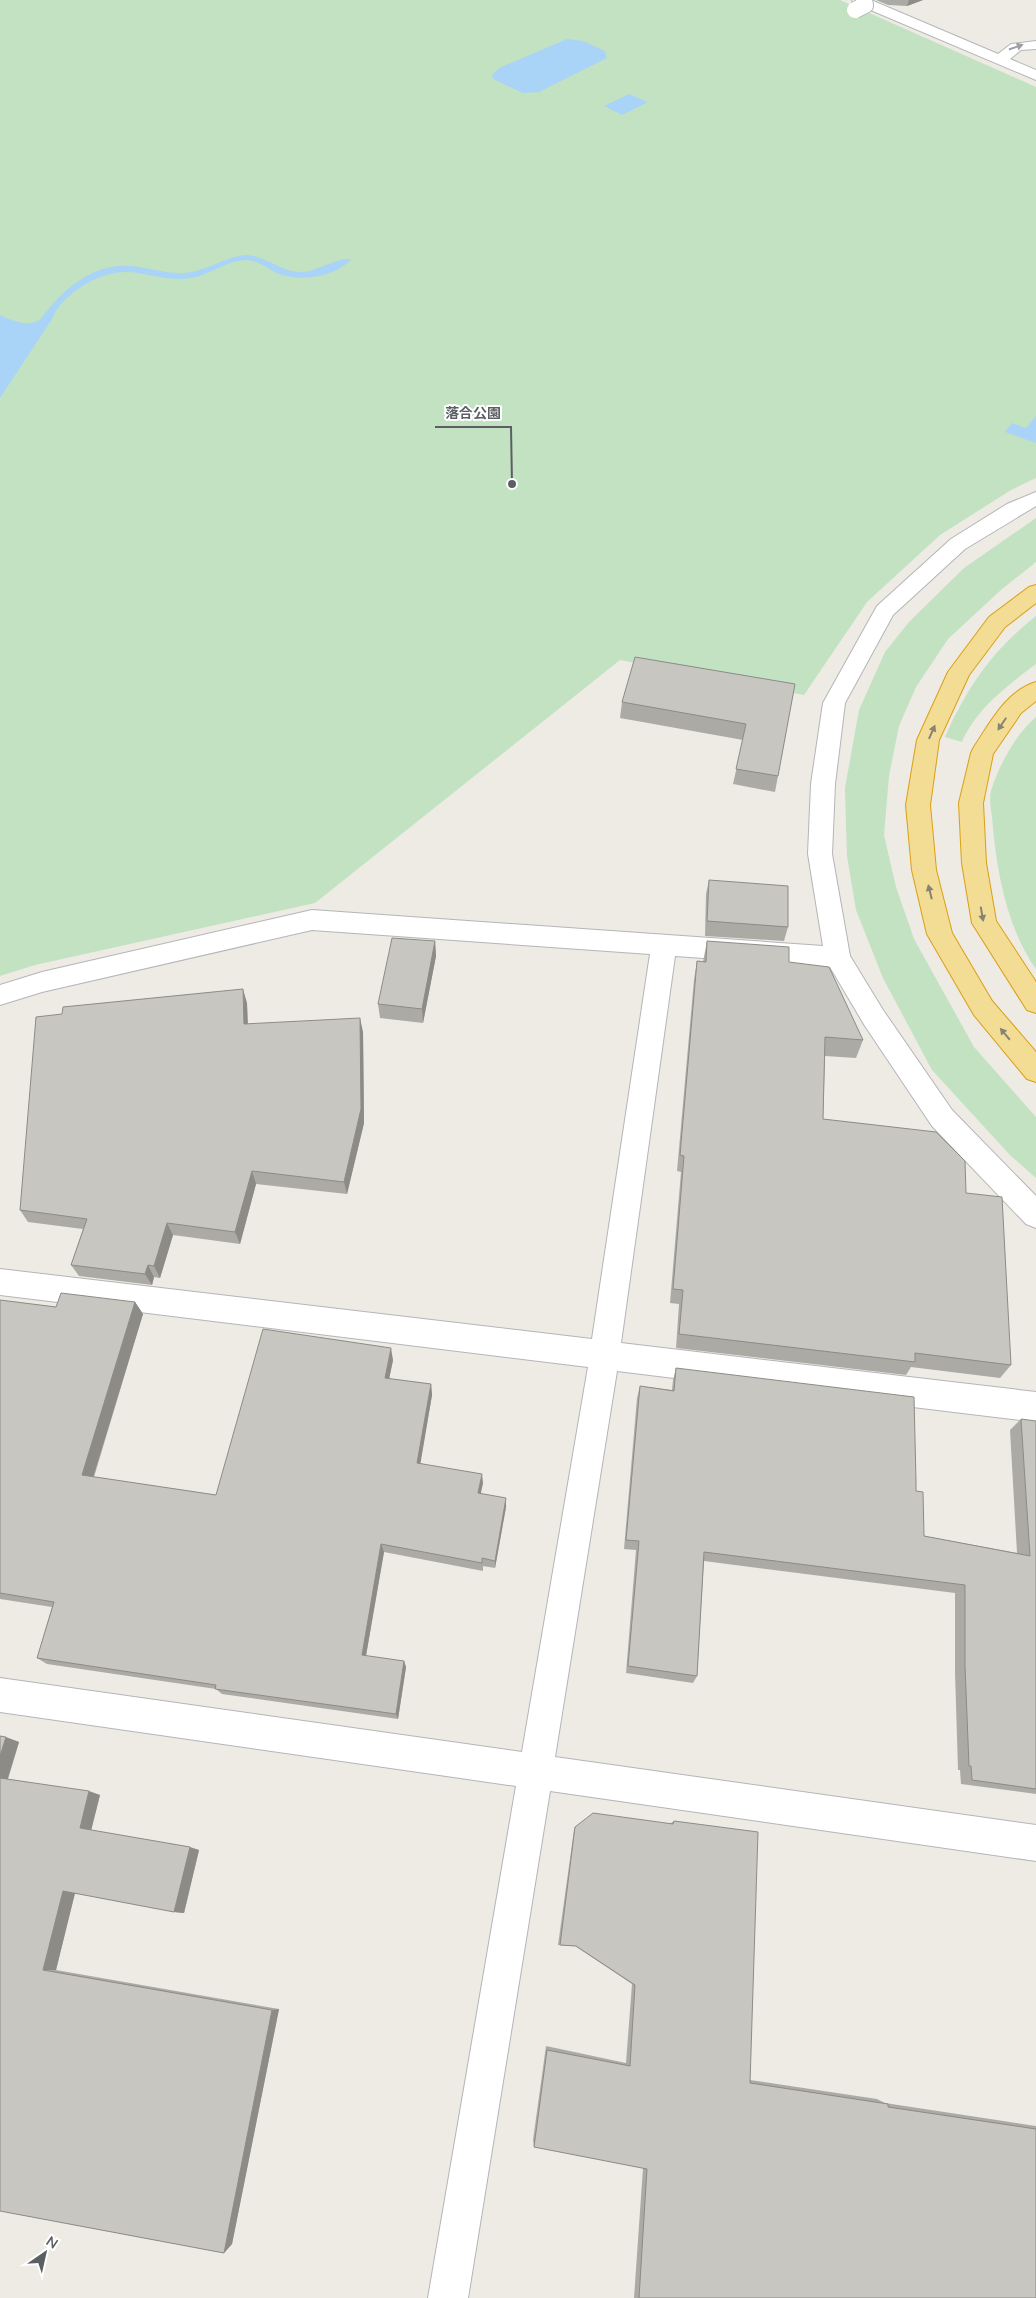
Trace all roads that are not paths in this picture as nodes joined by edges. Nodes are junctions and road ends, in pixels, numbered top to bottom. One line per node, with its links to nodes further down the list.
1 (860, 3): 3 (street)
2 (1036, 45): 3 (street, one-way to 2)
3 (1001, 60): 4 (street)
4 (1036, 75)
5 (1036, 498): 9 (street)
6 (1036, 592): 12 (highway, one-way to 6)
7 (1036, 690): 11 (highway, one-way to 11)
8 (664, 945): 9 (street); 10 (street); 15 (street)
9 (838, 957): 13 (street)
10 (0, 995)
11 (1036, 1003)
12 (1036, 1071)
13 (1036, 1215)
14 (0, 1282): 15 (street)
15 (605, 1354): 16 (street); 18 (street)
16 (1036, 1407)
17 (0, 1695): 18 (street)
18 (535, 1770): 19 (street); 20 (street)
19 (1036, 1843)
20 (448, 2298)

